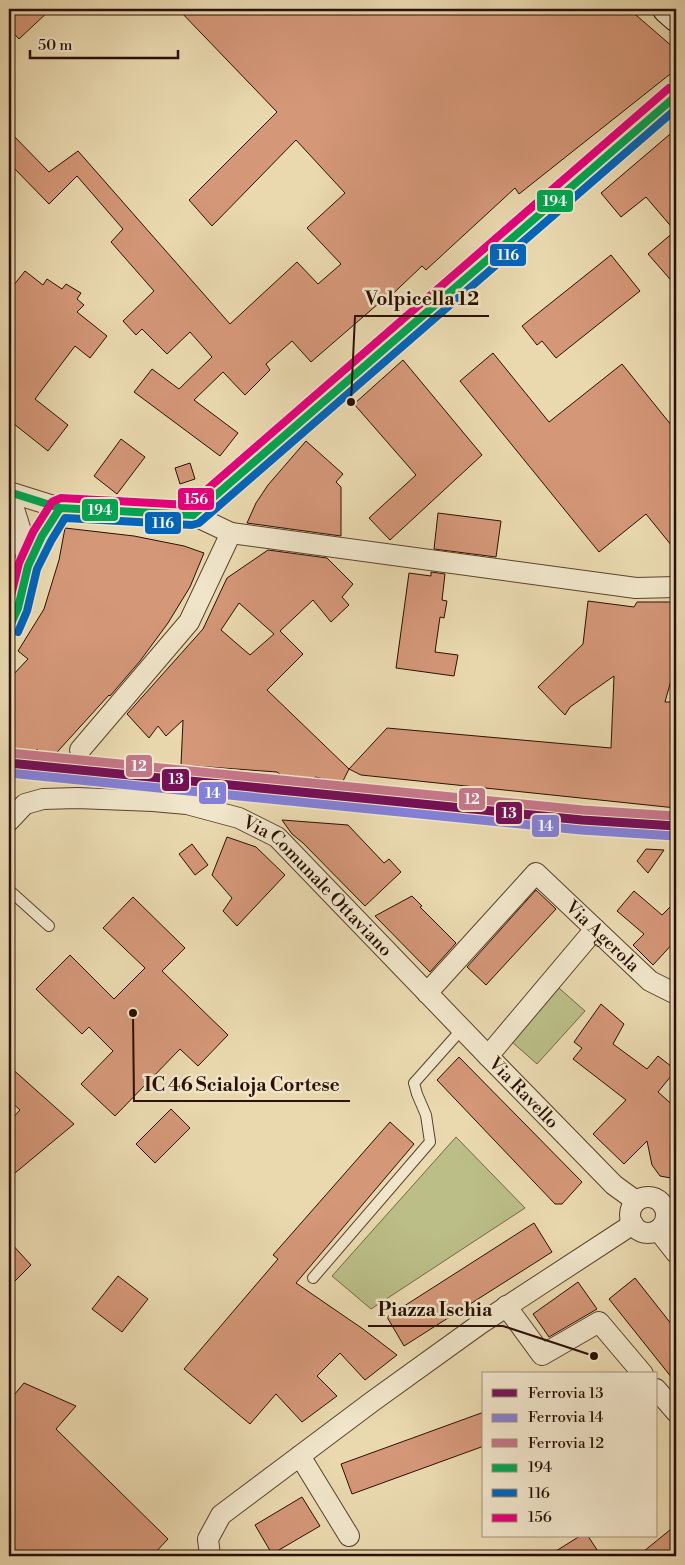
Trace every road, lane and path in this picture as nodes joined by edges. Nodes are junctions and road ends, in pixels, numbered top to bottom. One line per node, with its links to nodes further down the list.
1 (667, 9): 2 (main road)
2 (676, 17)
3 (676, 96): 6 (street)
4 (9, 493): 5 (street); 8 (street)
5 (60, 508): 6 (street); 8 (street)
6 (193, 515): 7 (street)
7 (231, 533): 9 (street); 11 (street)
8 (28, 566): 10 (street)
9 (676, 587)
10 (9, 628)
11 (80, 750)
12 (9, 822): 16 (street, Via Comunale Ottaviano)
13 (9, 890): 14 (lane)
14 (49, 926)
15 (595, 929): 16 (street, Via Agerola); 17 (street, Via Agerola); 19 (street)
16 (421, 986): 18 (street, Via Ravello)
17 (675, 996)
18 (462, 1029): 19 (street, Via Ravello); 25 (lane)
19 (488, 1056): 20 (street, Via Ravello)
20 (636, 1201): 21 (street); 22 (street)
21 (670, 1202): 23 (street)
22 (632, 1224): 23 (street); 26 (street)
23 (658, 1230): 24 (street)
24 (676, 1252)
25 (313, 1278)
26 (506, 1306): 27 (street); 30 (street)
27 (641, 1372)
28 (658, 1391): 29 (street)
29 (676, 1412)
30 (300, 1456): 31 (street); 32 (street)
31 (349, 1536)
32 (210, 1556)

